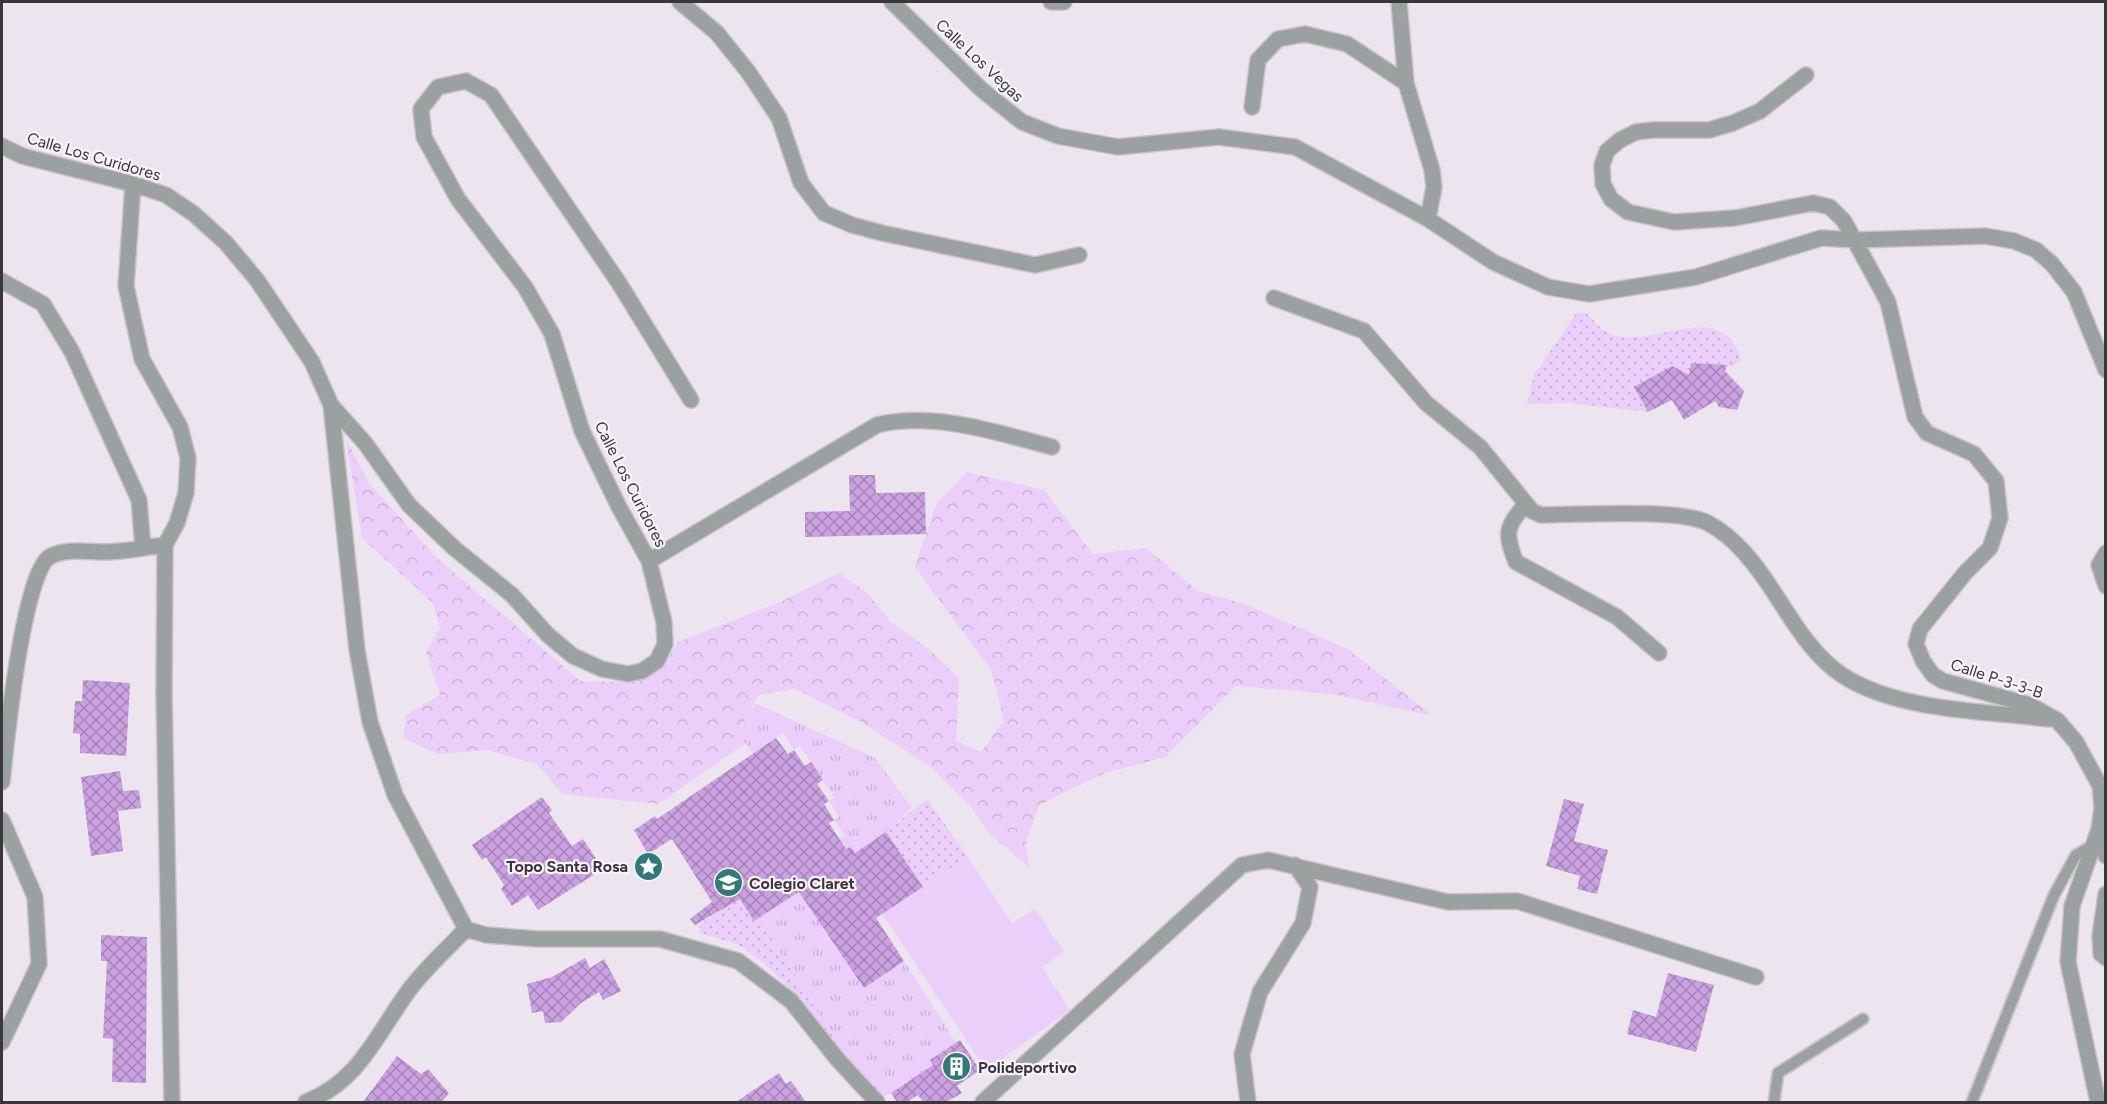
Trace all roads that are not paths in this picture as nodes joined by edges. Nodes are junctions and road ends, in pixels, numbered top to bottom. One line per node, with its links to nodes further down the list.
1 (680, 2): 13 (street)
2 (892, 2): 11 (street, Calle Los Vegas)
3 (1051, 2): 4 (street)
4 (1064, 2)
5 (1399, 2): 7 (street)
6 (1806, 75): 12 (street, Calle P-3-3-B)
7 (1406, 83): 8 (street); 11 (street)
8 (1252, 107)
9 (2, 146): 10 (street, Calle Los Curidores)
10 (134, 184): 18 (street, Calle Los Curidores); 21 (street)
11 (1428, 219): 12 (street, Calle Los Vegas)
12 (1857, 240): 16 (street, Calle Los Vegas); 27 (street, Calle P-3-3-B)
13 (1078, 255)
14 (2, 280): 22 (street)
15 (1274, 298): 20 (street)
16 (2106, 370)
17 (691, 400): 24 (street, Calle Los Curidores)
18 (331, 405): 24 (street, Calle Los Curidores); 35 (street)
19 (1052, 447): 24 (street)
20 (1525, 505): 26 (street); 27 (street)
21 (165, 545): 22 (street); 40 (street)
22 (143, 548): 28 (street)
23 (2106, 553): 25 (street)
24 (649, 561)
25 (2106, 586)
26 (1659, 652)
27 (2057, 720): 30 (street, Calle P-3-3-B)
28 (2, 782)
29 (2, 820): 39 (street)
30 (2099, 829): 31 (street, Calle P-3-3-B); 32 (street)
31 (2092, 846): 46 (lane); 47 (street, Calle P-3-3-B)
32 (2106, 856)
33 (1295, 865): 37 (street); 43 (street); 44 (street)
34 (2106, 894): 36 (street)
35 (466, 929): 41 (street); 42 (street)
36 (2106, 958)
37 (1756, 977)
38 (1863, 1019): 45 (lane)
39 (2, 1042)
40 (172, 1102)
41 (306, 1102)
42 (877, 1102)
43 (983, 1102)
44 (1248, 1102)
45 (1774, 1102)
46 (1972, 1102)
47 (2098, 1102)

